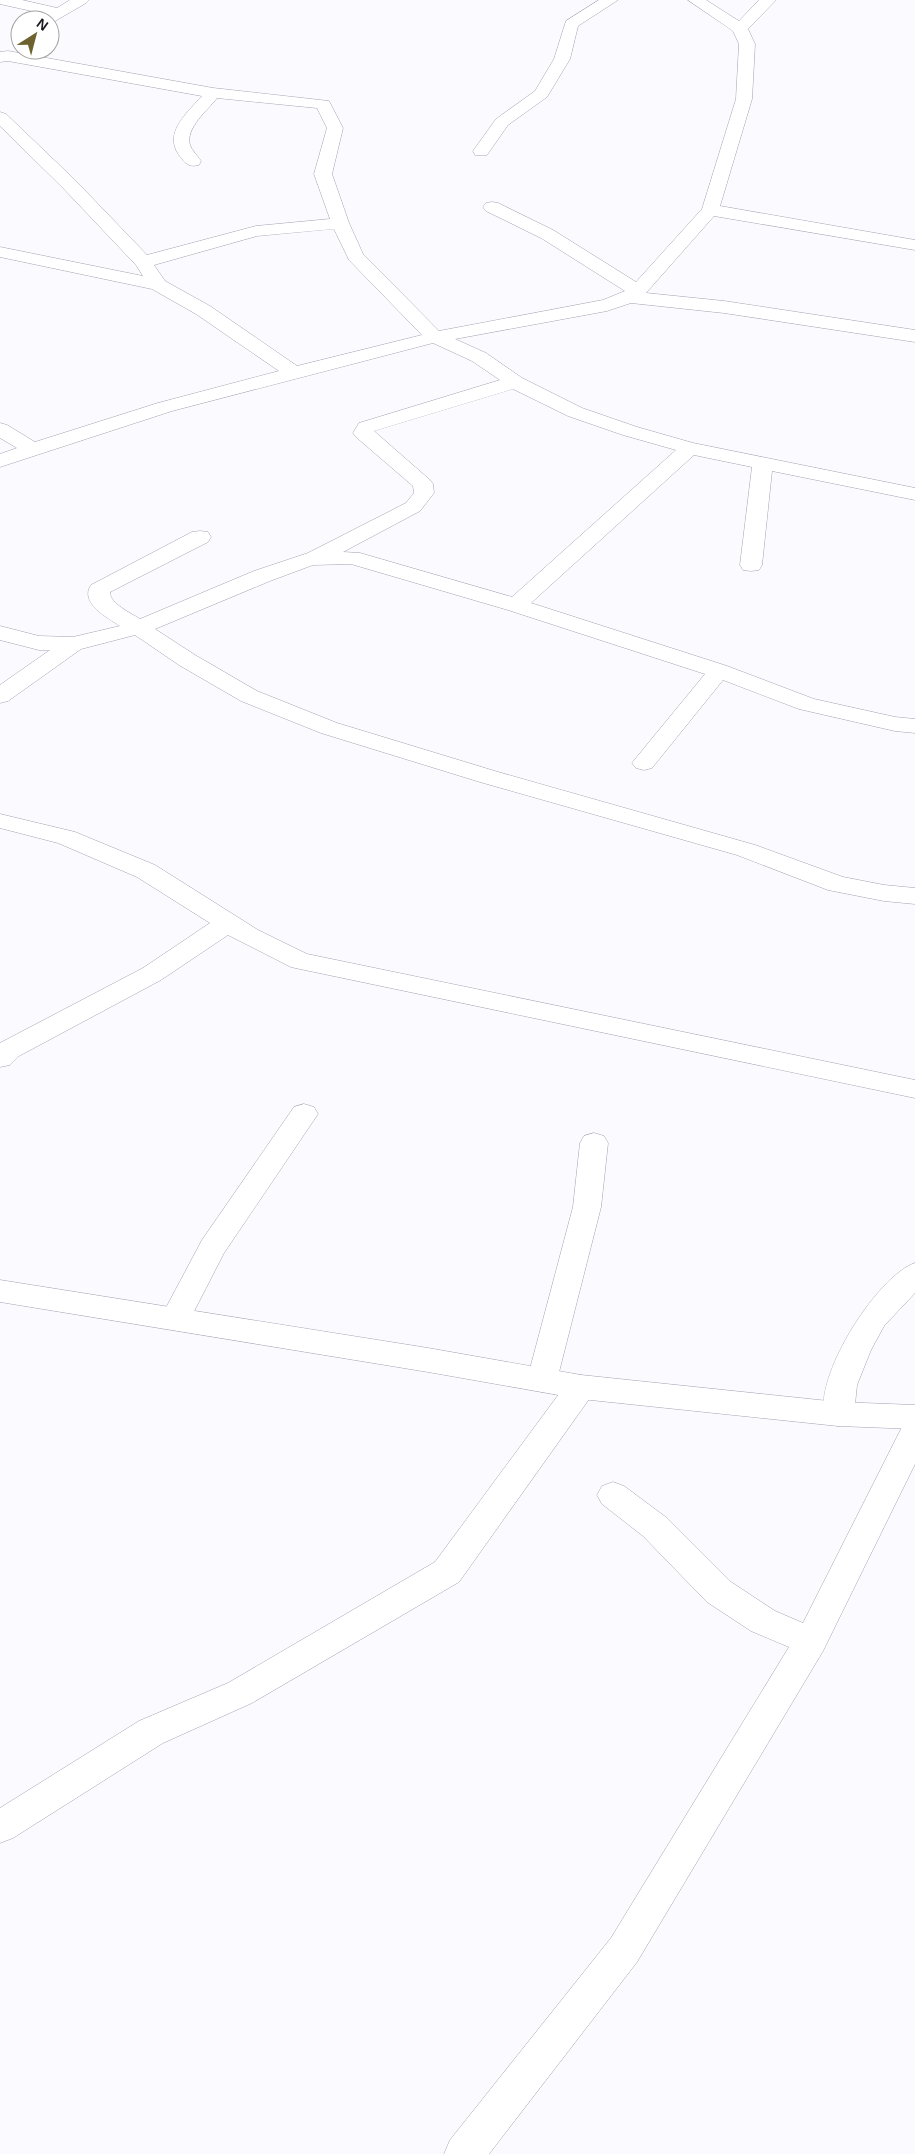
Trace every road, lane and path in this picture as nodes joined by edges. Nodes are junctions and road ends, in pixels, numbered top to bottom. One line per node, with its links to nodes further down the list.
1 (2, 0): 6 (street)
2 (81, 0): 7 (street)
3 (610, 0): 12 (street)
4 (696, 0): 8 (street)
5 (768, 0): 8 (street)
6 (34, 10)
7 (60, 12)
8 (740, 28): 15 (street)
9 (7, 51): 10 (street)
10 (213, 93): 13 (street); 16 (street)
11 (1, 119): 19 (street)
12 (480, 151)
13 (192, 162)
14 (492, 207): 21 (street)
15 (710, 210): 17 (street); 21 (street)
16 (340, 222): 19 (street); 23 (street)
17 (915, 245)
18 (0, 252): 20 (street)
19 (143, 262): 20 (street)
20 (158, 285): 24 (street)
21 (634, 294): 22 (street); 23 (street)
22 (915, 336)
23 (435, 337): 24 (street); 25 (street)
24 (294, 373): 27 (street)
25 (515, 382): 28 (street); 33 (street)
26 (0, 429): 27 (street)
27 (33, 448): 29 (street)
28 (690, 448): 30 (street); 35 (street)
29 (0, 461)
30 (763, 463): 31 (street); 34 (street)
31 (915, 494)
32 (200, 537): 36 (street)
33 (311, 559): 35 (street); 36 (street)
34 (752, 565)
35 (516, 605): 39 (street)
36 (138, 628): 38 (street); 44 (street)
37 (0, 633): 38 (street)
38 (73, 644): 40 (street)
39 (719, 671): 41 (street); 42 (street)
40 (0, 696)
41 (915, 726)
42 (644, 763)
43 (0, 821): 45 (street)
44 (915, 896)
45 (228, 923): 46 (street); 47 (street)
46 (0, 1058)
47 (915, 1089)
48 (304, 1114): 52 (street)
49 (594, 1143): 53 (street)
50 (915, 1274): 55 (street)
51 (0, 1291): 52 (street)
52 (175, 1319): 53 (street)
53 (542, 1380): 54 (street)
54 (581, 1387): 55 (street); 60 (street)
55 (838, 1414): 56 (street)
56 (915, 1417)
57 (915, 1432): 59 (street)
58 (613, 1495): 59 (street)
59 (811, 1641): 61 (street)
60 (0, 1827)
61 (464, 2154)

